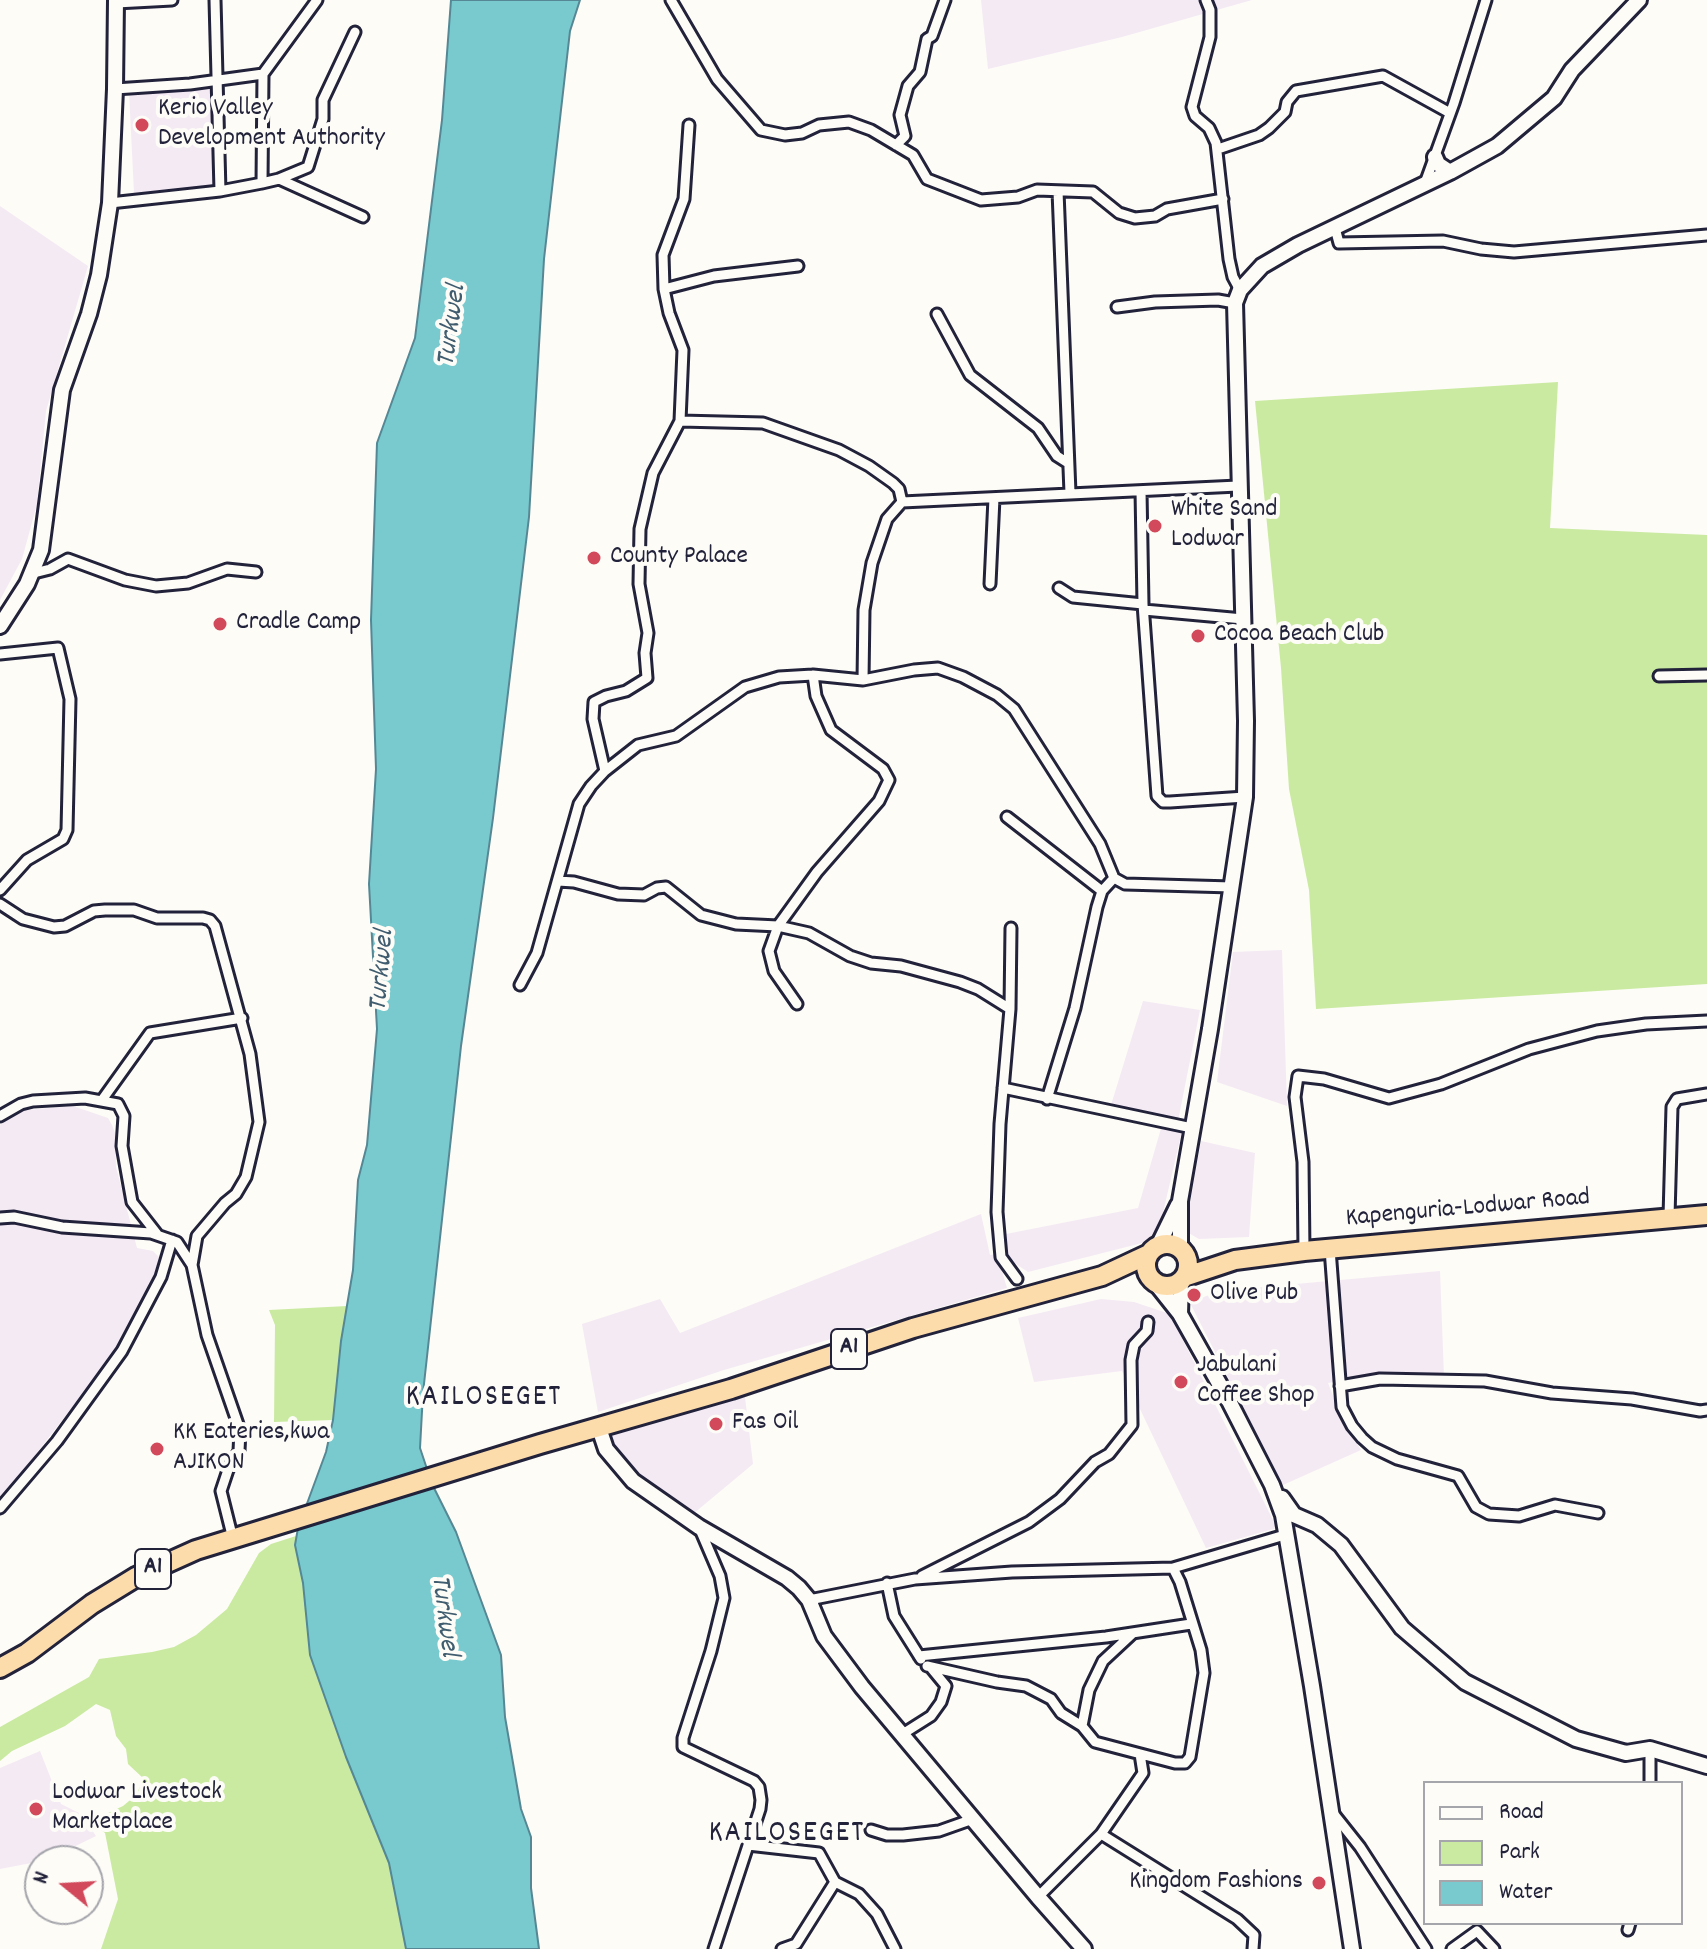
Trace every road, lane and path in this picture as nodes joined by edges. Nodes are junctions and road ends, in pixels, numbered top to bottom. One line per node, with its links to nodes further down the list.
1 (172, 0): 9 (street)
2 (215, 0): 12 (street)
3 (317, 0): 11 (street)
4 (671, 0): 16 (street)
5 (945, 0): 16 (street)
6 (1206, 0): 17 (street)
7 (1486, 0): 14 (street)
8 (1639, 0): 19 (street)
9 (116, 2): 13 (street)
10 (355, 32): 20 (street)
11 (263, 74): 12 (street); 21 (street)
12 (218, 80): 13 (street); 23 (street)
13 (115, 89): 26 (street)
14 (1450, 113): 17 (street); 18 (street)
15 (689, 125): 31 (street)
16 (896, 145): 24 (street)
17 (1218, 149): 25 (street)
18 (1435, 157): 19 (street); 22 (street)
19 (1450, 172): 22 (street)
20 (279, 179): 21 (street); 27 (street)
21 (262, 183): 23 (street)
22 (1424, 186): 28 (street)
23 (220, 191): 26 (street)
24 (1058, 191): 25 (street); 36 (street)
25 (1223, 199): 32 (street)
26 (110, 203): 43 (street)
27 (363, 217)
28 (1335, 228): 29 (street); 32 (street)
29 (1706, 234)
30 (798, 266): 31 (street)
31 (664, 289): 35 (street)
32 (1238, 296): 33 (street); 37 (street)
33 (1117, 307)
34 (937, 314): 36 (street)
35 (680, 421): 41 (street); 54 (street)
36 (1068, 463): 39 (street)
37 (1238, 486): 38 (street); 47 (street)
38 (1141, 491): 39 (street); 46 (street)
39 (1070, 493): 40 (street)
40 (994, 498): 41 (street); 44 (street)
41 (902, 502): 53 (street)
42 (256, 572): 43 (street)
43 (34, 573): 48 (street)
44 (990, 584)
45 (1059, 588): 46 (street)
46 (1144, 607): 47 (street); 55 (street)
47 (1243, 619): 55 (street)
48 (0, 626)
49 (0, 654): 60 (street)
50 (813, 675): 53 (street); 54 (street); 63 (street)
51 (1707, 675): 52 (street)
52 (1659, 676)
53 (863, 680): 57 (street)
54 (605, 771): 58 (street)
55 (1245, 797): 59 (street)
56 (1007, 817): 61 (street)
57 (1114, 878): 59 (street); 61 (street)
58 (558, 881): 63 (street); 65 (street)
59 (1232, 887): 75 (street)
60 (0, 890)
61 (1102, 891): 72 (street)
62 (0, 904): 68 (street)
63 (778, 926): 66 (street); 67 (street)
64 (1011, 928): 67 (street)
65 (520, 985)
66 (797, 1004)
67 (1010, 1009): 70 (street)
68 (242, 1018): 73 (street); 87 (street)
69 (1707, 1021): 85 (street)
70 (1003, 1088): 72 (street); 90 (street)
71 (1707, 1094): 78 (street)
72 (1047, 1099): 75 (street)
73 (102, 1100): 74 (street); 80 (street)
74 (0, 1116)
75 (1192, 1128): 76 (street)
76 (1180, 1201): 83 (street); 84 (street)
77 (1707, 1215): 78 (highway, Kapenguria-Lodwar Road)
78 (1669, 1217): 82 (highway, Kapenguria-Lodwar Road)
79 (0, 1218): 80 (street)
80 (158, 1235): 81 (street)
81 (172, 1240): 87 (street); 98 (street)
82 (1330, 1249): 85 (highway, Kapenguria-Lodwar Road); 94 (street)
83 (1154, 1250): 84 (highway); 88 (highway, A1); 91 (highway)
84 (1182, 1250): 86 (highway, Kapenguria-Lodwar Road); 89 (highway)
85 (1304, 1251): 86 (highway, Kapenguria-Lodwar Road)
86 (1235, 1260): 89 (highway, Kapenguria-Lodwar Road)
87 (192, 1265): 102 (street)
88 (1102, 1276): 91 (highway, A1); 96 (highway, A1)
89 (1182, 1278): 91 (highway); 92 (street)
90 (1017, 1279)
91 (1155, 1284): 92 (street)
92 (1180, 1314): 97 (street)
93 (1148, 1322): 104 (street)
94 (1340, 1386): 95 (street); 99 (street)
95 (1707, 1410)
96 (599, 1428): 100 (street); 102 (highway, A1)
97 (1272, 1485): 101 (street); 116 (street)
98 (0, 1508)
99 (1598, 1513)
100 (699, 1527): 106 (street); 124 (street)
101 (1288, 1534): 103 (street); 120 (street)
102 (233, 1539): 109 (highway, A1)
103 (1173, 1568): 104 (street); 107 (street)
104 (915, 1579): 105 (street)
105 (887, 1583): 106 (street); 110 (street)
106 (809, 1600): 115 (street)
107 (1191, 1624): 108 (street); 117 (street)
108 (1132, 1634): 110 (street); 114 (street)
109 (27, 1653): 112 (highway, A1); 113 (highway, A1)
110 (919, 1656): 111 (street)
111 (927, 1666): 114 (street); 115 (street)
112 (0, 1668)
113 (0, 1679)
114 (1082, 1726): 117 (street)
115 (901, 1735): 121 (street)
116 (1650, 1749): 118 (street); 119 (street)
117 (1140, 1754): 123 (street)
118 (1707, 1766)
119 (1650, 1781)
120 (1331, 1811): 132 (street); 133 (street)
121 (973, 1819): 122 (street); 126 (street)
122 (871, 1830)
123 (1101, 1834): 126 (street); 131 (street)
124 (748, 1845): 125 (street); 127 (street)
125 (835, 1882): 128 (street); 129 (street)
126 (1038, 1897): 130 (street)
127 (714, 1949)
128 (782, 1949)
129 (895, 1949)
130 (1084, 1949)
131 (1253, 1949)
132 (1352, 1949)
133 (1426, 1949)
134 (1452, 1949): 135 (street)
135 (1494, 1949)

